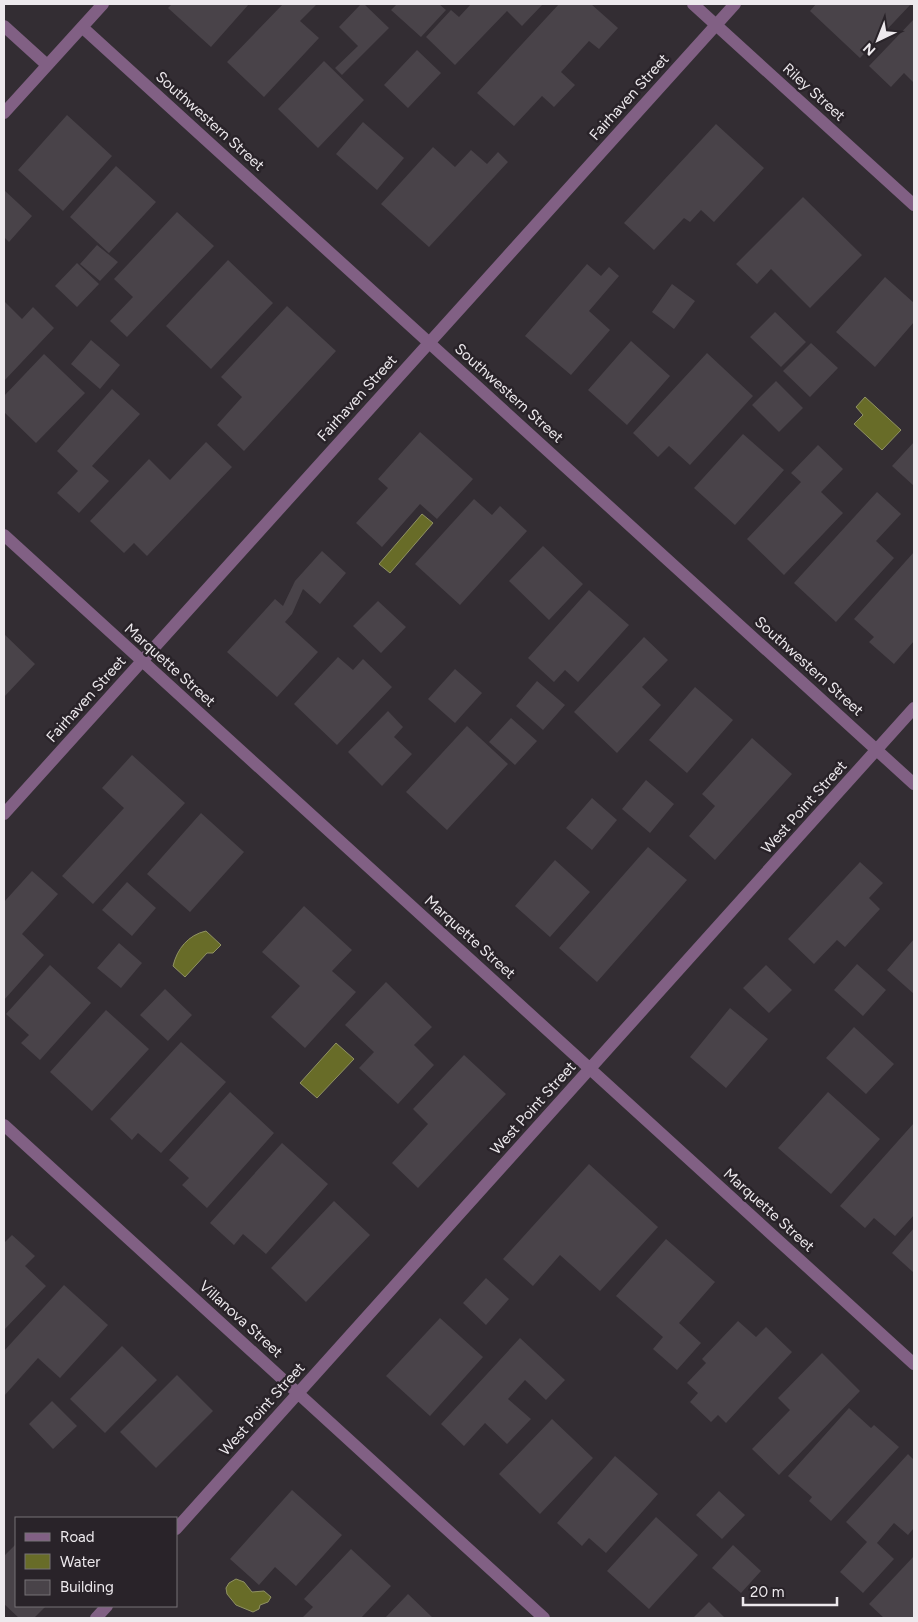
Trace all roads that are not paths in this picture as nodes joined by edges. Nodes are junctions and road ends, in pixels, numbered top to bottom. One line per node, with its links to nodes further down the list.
1 (102, 4): 6 (street)
2 (693, 4): 4 (street, Riley Street)
3 (735, 4): 4 (street, Fairhaven Street)
4 (716, 25): 9 (street, Riley Street); 10 (street, Fairhaven Street)
5 (4, 26): 7 (street)
6 (82, 26): 7 (street); 10 (street, Southwestern Street)
7 (47, 65): 8 (street)
8 (4, 112)
9 (914, 205)
10 (429, 342): 12 (street, Fairhaven Street); 14 (street, Southwestern Street)
11 (4, 535): 12 (street, Marquette Street)
12 (142, 661): 16 (street, Fairhaven Street); 17 (street, Marquette Street)
13 (914, 708): 14 (street, West Point Street)
14 (877, 750): 15 (street, Southwestern Street); 17 (street, West Point Street)
15 (914, 784)
16 (4, 814)
17 (590, 1069): 19 (street, Marquette Street); 20 (street, West Point Street)
18 (4, 1125): 20 (street, Villanova Street)
19 (914, 1364)
20 (298, 1394): 21 (street, West Point Street); 24 (street, Villanova Street)
21 (178, 1527)
22 (107, 1607): 23 (street)
23 (96, 1618)
24 (544, 1618)

